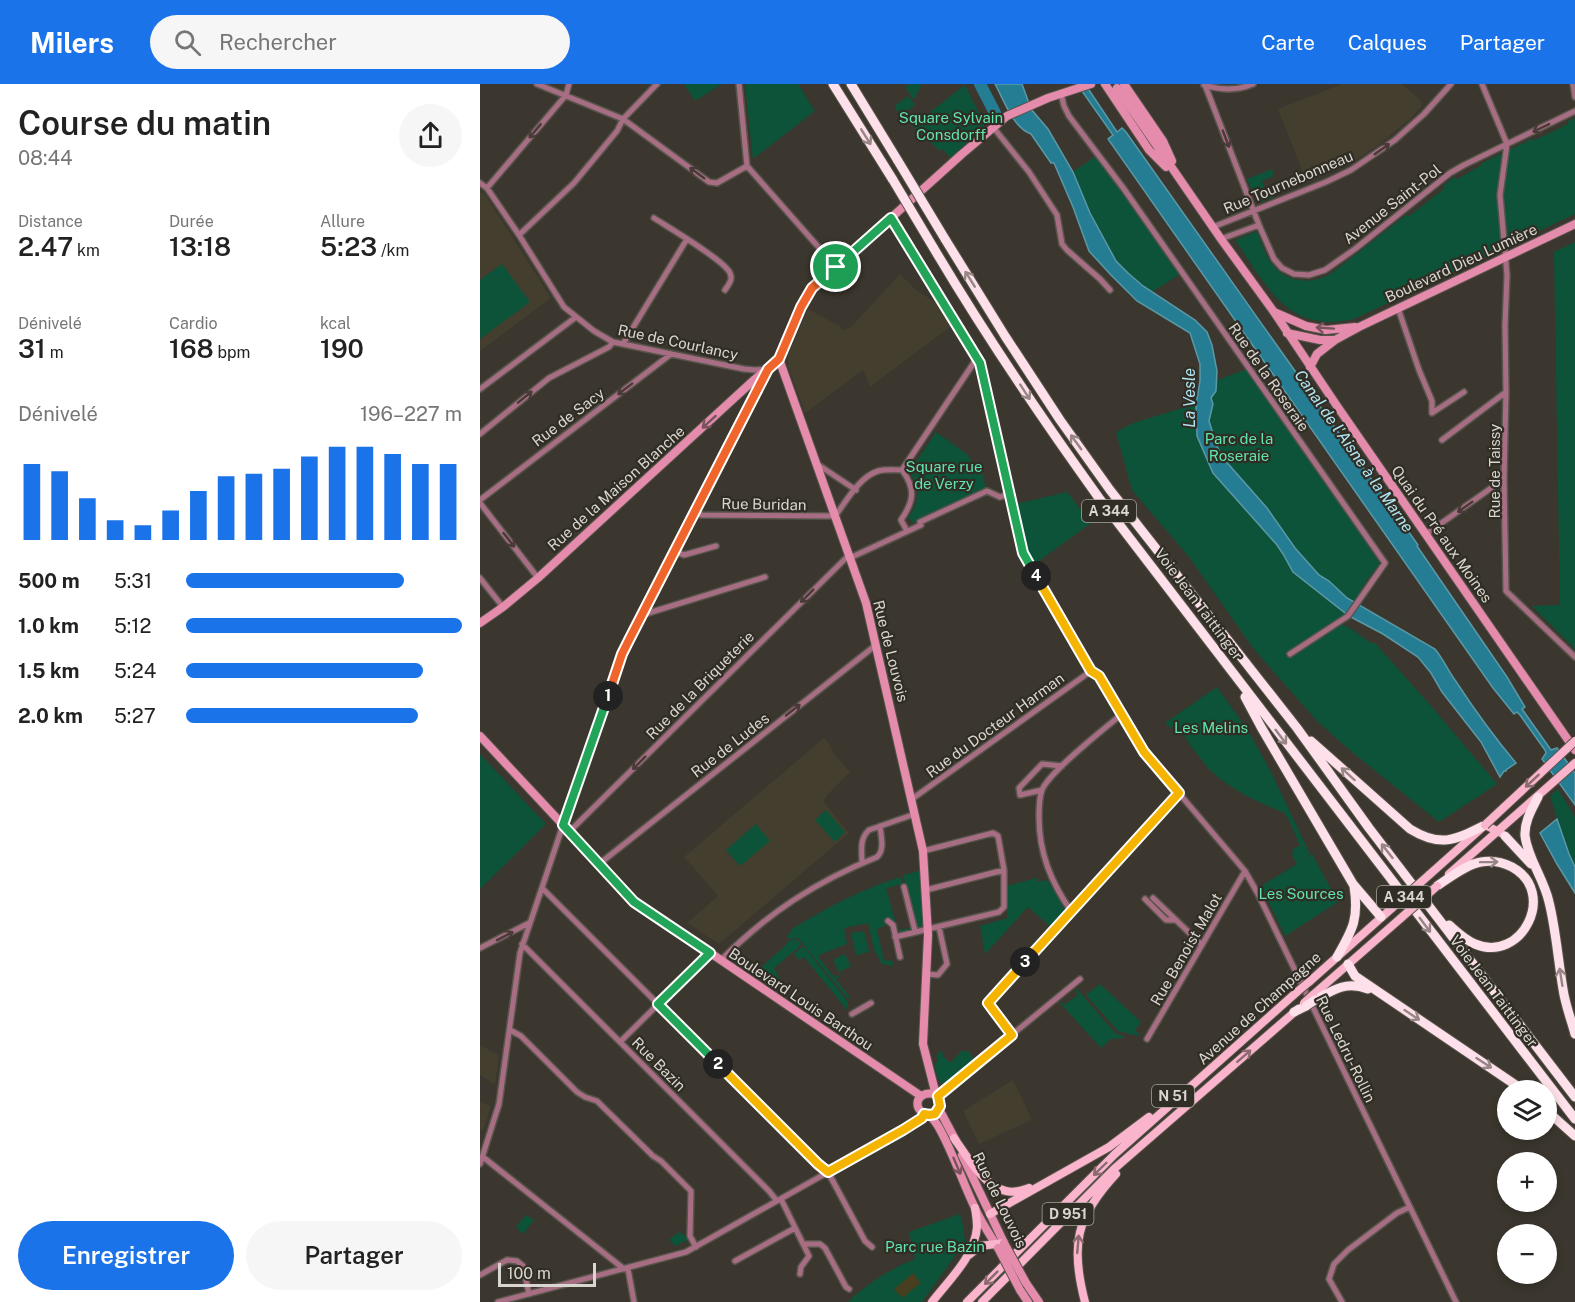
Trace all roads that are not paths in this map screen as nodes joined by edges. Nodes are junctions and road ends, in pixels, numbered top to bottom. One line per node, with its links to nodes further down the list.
1 (537, 84): 16 (street)
2 (569, 84): 16 (street)
3 (657, 84): 19 (street)
4 (739, 84): 22 (street)
5 (832, 84): 84 (highway, Voie Jean Taittinger / A 344, one-way to 84, bridge)
6 (851, 84): 86 (highway, Voie Jean Taittinger / A 344, one-way to 6, bridge)
7 (1091, 84): 15 (street)
8 (1104, 84): 23 (street)
9 (1253, 84): 13 (street)
10 (1451, 84): 26 (street, Rue Tournebonneau, one-way to 10)
11 (1482, 84): 21 (street)
12 (1573, 84): 17 (street)
13 (1204, 85): 26 (street, Avenue Saint-Pol, one-way to 26)
14 (1121, 86): 23 (street)
15 (1065, 92): 20 (street); 81 (street, Rue de la Roseraie)
16 (566, 95): 19 (street); 25 (street, one-way to 25)
17 (1575, 97)
18 (1575, 111): 21 (street, Avenue Saint-Pol, one-way to 21)
19 (623, 119): 22 (street, one-way to 19); 32 (street)
20 (993, 127): 28 (street); 38 (street)
21 (1507, 144): 30 (street, Avenue Saint-Pol); 35 (street, Rue de Taissy)
22 (747, 166): 36 (street)
23 (1181, 181): 31 (street)
24 (480, 183): 25 (street, Rue de Courlancy)
25 (487, 189): 32 (street, Rue de Courlancy)
26 (1254, 210): 30 (street, Avenue Saint-Pol); 31 (street, Rue Tournebonneau)
27 (654, 218): 33 (street)
28 (891, 218): 36 (street); 48 (street, Rue Ledru-Rollin)
29 (1575, 224): 35 (street, Boulevard Dieu Lumière)
30 (1259, 225): 34 (street, Rue Tournebonneau)
31 (1213, 227): 34 (street)
32 (519, 235): 41 (street, Rue de Courlancy)
33 (687, 239): 37 (street); 46 (street)
34 (1221, 240): 40 (street)
35 (1505, 257): 39 (street, Boulevard Dieu Lumière); 54 (street, Rue de Taissy)
36 (836, 267): 49 (street)
37 (725, 290)
38 (1110, 290)
39 (1398, 308): 42 (street, Boulevard Dieu Lumière); 53 (street)
40 (1274, 312): 42 (street, one-way to 40); 43 (street)
41 (576, 317): 45 (street, Rue de Courlancy); 52 (street)
42 (1359, 327): 44 (street, Boulevard Dieu Lumière)
43 (1287, 333): 44 (street); 50 (street, Quai du Pré aux Moines)
44 (1335, 340): 50 (street, Boulevard Dieu Lumière)
45 (613, 342): 46 (street, Rue de Courlancy); 57 (street, one-way to 45)
46 (623, 344): 47 (street, Rue de Courlancy)
47 (671, 354): 51 (street, Rue de Courlancy); 64 (street, Rue de Sacy, one-way to 64)
48 (977, 358): 60 (street); 63 (street, Rue Ledru-Rollin)
49 (779, 359): 51 (street, Rue de la Maison Blanche); 59 (street, Rue de Louvois)
50 (1310, 367): 68 (street, Quai du Pré aux Moines)
51 (768, 369): 55 (street, Rue de la Maison Blanche); 56 (street)
52 (480, 388)
53 (1464, 392)
54 (1506, 392): 58 (street); 61 (street, Rue de Taissy)
55 (737, 396): 56 (street); 74 (street, Rue de la Maison Blanche, one-way to 74)
56 (749, 405): 65 (street)
57 (480, 434)
58 (1442, 440)
59 (815, 463): 62 (street); 66 (street, Rue de Louvois)
60 (902, 470): 62 (street); 67 (street)
61 (1504, 479): 68 (street, one-way to 68); 82 (street, Rue de Taissy)
62 (856, 490): 66 (street)
63 (1009, 494): 67 (street, Rue de la Briqueterie); 83 (street, Rue Ledru-Rollin)
64 (480, 501): 74 (street, one-way to 74)
65 (694, 513): 66 (street, Rue Buridan); 70 (street)
66 (835, 516): 71 (street, Rue de Louvois)
67 (907, 531): 71 (street, Rue de la Briqueterie)
68 (1426, 534): 89 (street, Quai du Pré aux Moines)
69 (716, 546): 70 (street)
70 (674, 551): 75 (street)
71 (849, 557): 80 (street, Rue de Louvois); 100 (street, Rue de la Briqueterie, one-way to 100)
72 (765, 577): 77 (street)
73 (480, 578): 76 (street)
74 (538, 578): 76 (street, Rue de la Maison Blanche)
75 (652, 596): 77 (street); 78 (street)
76 (503, 607): 79 (street, Rue de la Maison Blanche)
77 (663, 607): 78 (street)
78 (642, 615): 97 (street)
79 (480, 623)
80 (876, 645): 95 (street, Rue de Louvois); 104 (street, Rue de Ludes, one-way to 80)
81 (1290, 654)
82 (1575, 657)
83 (1091, 671): 85 (street, Rue Ledru-Rollin); 95 (street, Rue du Docteur Harman)
84 (1233, 674): 108 (highway); 156 (highway, Voie Jean Taittinger / A 344, one-way to 156)
85 (1122, 714): 91 (street); 93 (street, Rue Ledru-Rollin)
86 (1297, 728): 98 (highway, one-way to 86); 116 (highway, Voie Jean Taittinger / A 344, one-way to 86)
87 (480, 736): 97 (street, Boulevard Louis Barthou)
88 (1575, 741): 98 (main road, Avenue de Champagne, one-way to 98, bridge)
89 (1575, 750)
90 (1575, 764): 94 (main road, Avenue de Champagne)
91 (1062, 766): 92 (street); 92 (street)
92 (1042, 790): 115 (street)
93 (1179, 793): 106 (street, Rue Ledru-Rollin); 115 (street)
94 (1538, 797): 101 (main road, Avenue de Champagne); 107 (highway)
95 (912, 799): 96 (street, Rue de Louvois)
96 (915, 814): 99 (street); 102 (street, Rue de Louvois)
97 (563, 825): 100 (street, Boulevard Louis Barthou); 111 (street)
98 (1485, 825): 101 (main road); 117 (main road, Avenue de Champagne, bridge)
99 (880, 826): 103 (street); 103 (street)
100 (569, 832): 104 (street, Boulevard Louis Barthou)
101 (1502, 834): 107 (highway); 109 (main road, Avenue de Champagne)
102 (923, 851): 105 (street); 112 (street, Rue de Louvois)
103 (862, 863): 133 (street)
104 (599, 864): 130 (street, Boulevard Louis Barthou)
105 (1005, 870): 112 (street); 121 (street)
106 (1245, 871): 127 (street, Rue Benoist Malot); 168 (street, Rue Ledru-Rollin)
107 (1537, 871): 144 (highway, one-way to 107)
108 (1353, 884): 117 (highway); 132 (highway)
109 (1437, 886): 116 (highway, one-way to 116); 122 (main road, Avenue de Champagne, bridge)
110 (904, 887): 124 (street)
111 (543, 889): 120 (street); 140 (street)
112 (926, 890): 123 (street, Rue de Louvois)
113 (1153, 898): 118 (street)
114 (1145, 899): 118 (street)
115 (1071, 911): 145 (street)
116 (1436, 914): 153 (highway, Voie Jean Taittinger / A 344)
117 (1381, 917): 122 (main road); 129 (main road, Avenue de Champagne)
118 (1176, 920): 127 (street)
119 (888, 921): 125 (street)
120 (530, 923): 126 (street); 128 (street, one-way to 120)
121 (939, 927): 123 (street); 135 (street)
122 (1390, 927): 134 (main road, Avenue de Champagne)
123 (927, 928): 124 (street); 135 (street, Rue de Louvois)
124 (915, 931): 125 (street)
125 (895, 937): 131 (street)
126 (522, 944): 143 (street); 147 (street, Rue Bazin)
127 (1202, 945): 146 (street, Rue Benoist Malot)
128 (480, 948)
129 (1346, 949): 132 (main road, Avenue de Champagne); 134 (main road)
130 (710, 953): 133 (street, Boulevard Louis Barthou); 140 (street)
131 (900, 957)
132 (1337, 957): 148 (main road, Avenue de Champagne / D 951, bridge)
133 (721, 960): 151 (street, Boulevard Louis Barthou)
134 (1348, 964): 137 (highway); 138 (main road, Avenue de Champagne)
135 (926, 974): 149 (street, Rue de Louvois)
136 (1080, 979): 145 (street)
137 (1379, 993): 138 (highway); 150 (highway, one-way to 150)
138 (1314, 998): 141 (highway, bridge)
139 (871, 1003): 142 (street)
140 (658, 1004): 147 (street); 165 (street)
141 (1294, 1012): 158 (main road, Avenue de Champagne / D 951, one-way to 141)
142 (852, 1014)
143 (510, 1030): 161 (street); 162 (street)
144 (1575, 1034)
145 (1012, 1035): 152 (street)
146 (1147, 1039)
147 (620, 1042): 167 (street, Rue Bazin)
148 (1238, 1045): 166 (main road, N 51); 187 (main road, Avenue de Champagne / D 951, one-way to 187)
149 (930, 1071): 151 (street, Rue de Louvois); 152 (street, Rue de Louvois)
150 (1508, 1080)
151 (923, 1095): 152 (street); 155 (street)
152 (937, 1096): 154 (street)
153 (1575, 1096)
154 (939, 1109): 155 (street); 160 (street, Rue de Louvois)
155 (926, 1114): 165 (street); 169 (street, Rue de Louvois, one-way to 169)
156 (1575, 1119)
157 (1557, 1120): 159 (highway)
158 (1158, 1131): 188 (main road, Avenue de Champagne / D 951); 191 (main road, one-way to 158)
159 (1575, 1136)
160 (954, 1138): 166 (main road, N 51); 170 (street, Rue de Louvois)
161 (654, 1156): 164 (street); 175 (street)
162 (483, 1157): 163 (street); 179 (street)
163 (480, 1164)
164 (649, 1164)
165 (828, 1172): 167 (street); 176 (street)
166 (1046, 1182): 170 (main road, N 51)
167 (779, 1200): 171 (street, Rue Bazin); 175 (street)
168 (1410, 1207): 192 (street); 193 (street, Rue Ledru-Rollin)
169 (975, 1208): 172 (street, Rue de Louvois); 177 (main road)
170 (990, 1214): 172 (street); 174 (street, Rue de Louvois)
171 (795, 1228): 173 (street, Rue Bazin); 178 (street)
172 (987, 1230): 174 (street, Rue de Louvois)
173 (803, 1244): 180 (street); 182 (street)
174 (999, 1245): 177 (main road); 189 (street, Rue de Louvois, bridge); 190 (street, Rue de Louvois, bridge)
175 (696, 1247): 179 (street)
176 (872, 1247)
177 (968, 1256): 186 (main road)
178 (735, 1262)
179 (626, 1269): 183 (street); 185 (street)
180 (800, 1274)
181 (480, 1275): 183 (street)
182 (849, 1289)
183 (529, 1294): 184 (street)
184 (498, 1302)
185 (634, 1302)
186 (932, 1302)
187 (968, 1302)
188 (982, 1302)
189 (1028, 1302)
190 (1039, 1302)
191 (1085, 1302)
192 (1342, 1302)
193 (1456, 1302)

